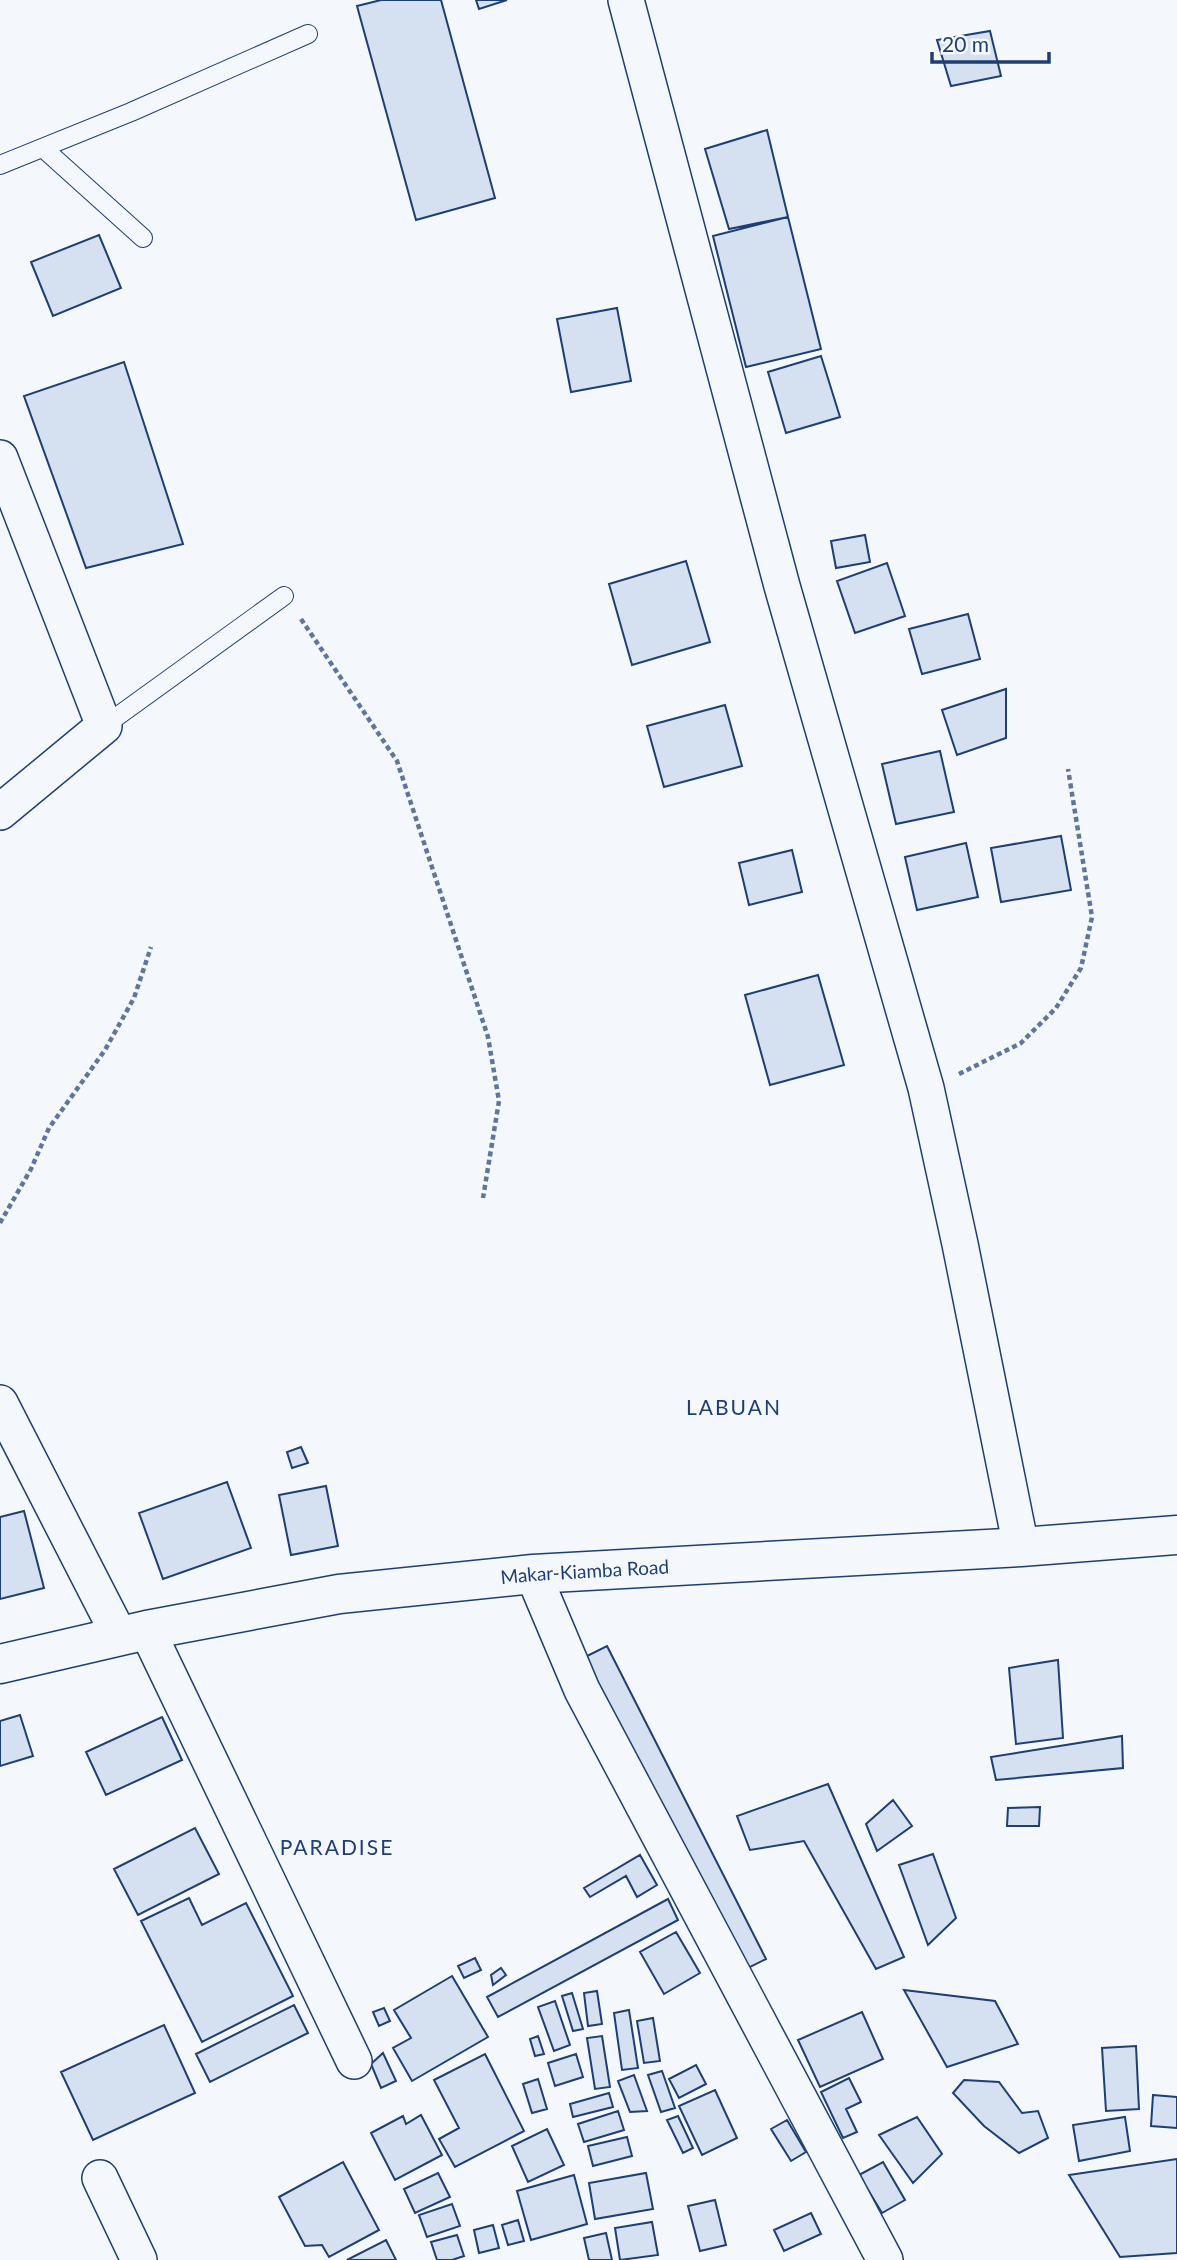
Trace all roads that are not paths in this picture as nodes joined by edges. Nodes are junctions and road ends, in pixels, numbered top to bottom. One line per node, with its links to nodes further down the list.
1 (626, 0): 12 (street)
2 (308, 34): 3 (lane)
3 (43, 148): 4 (lane); 5 (lane)
4 (0, 165)
5 (143, 238)
6 (0, 458): 8 (street)
7 (284, 596): 8 (lane)
8 (104, 726): 9 (street)
9 (0, 812)
10 (0, 1403): 14 (street)
11 (1177, 1535): 12 (main road, Makar-Kiamba Road)
12 (1021, 1548): 13 (main road, Makar-Kiamba Road)
13 (533, 1574): 14 (main road, Makar-Kiamba Road); 19 (street)
14 (134, 1633): 15 (main road, Makar-Kiamba Road); 16 (street)
15 (0, 1664)
16 (354, 2061)
17 (100, 2178): 18 (street)
18 (139, 2260)
19 (886, 2260)

